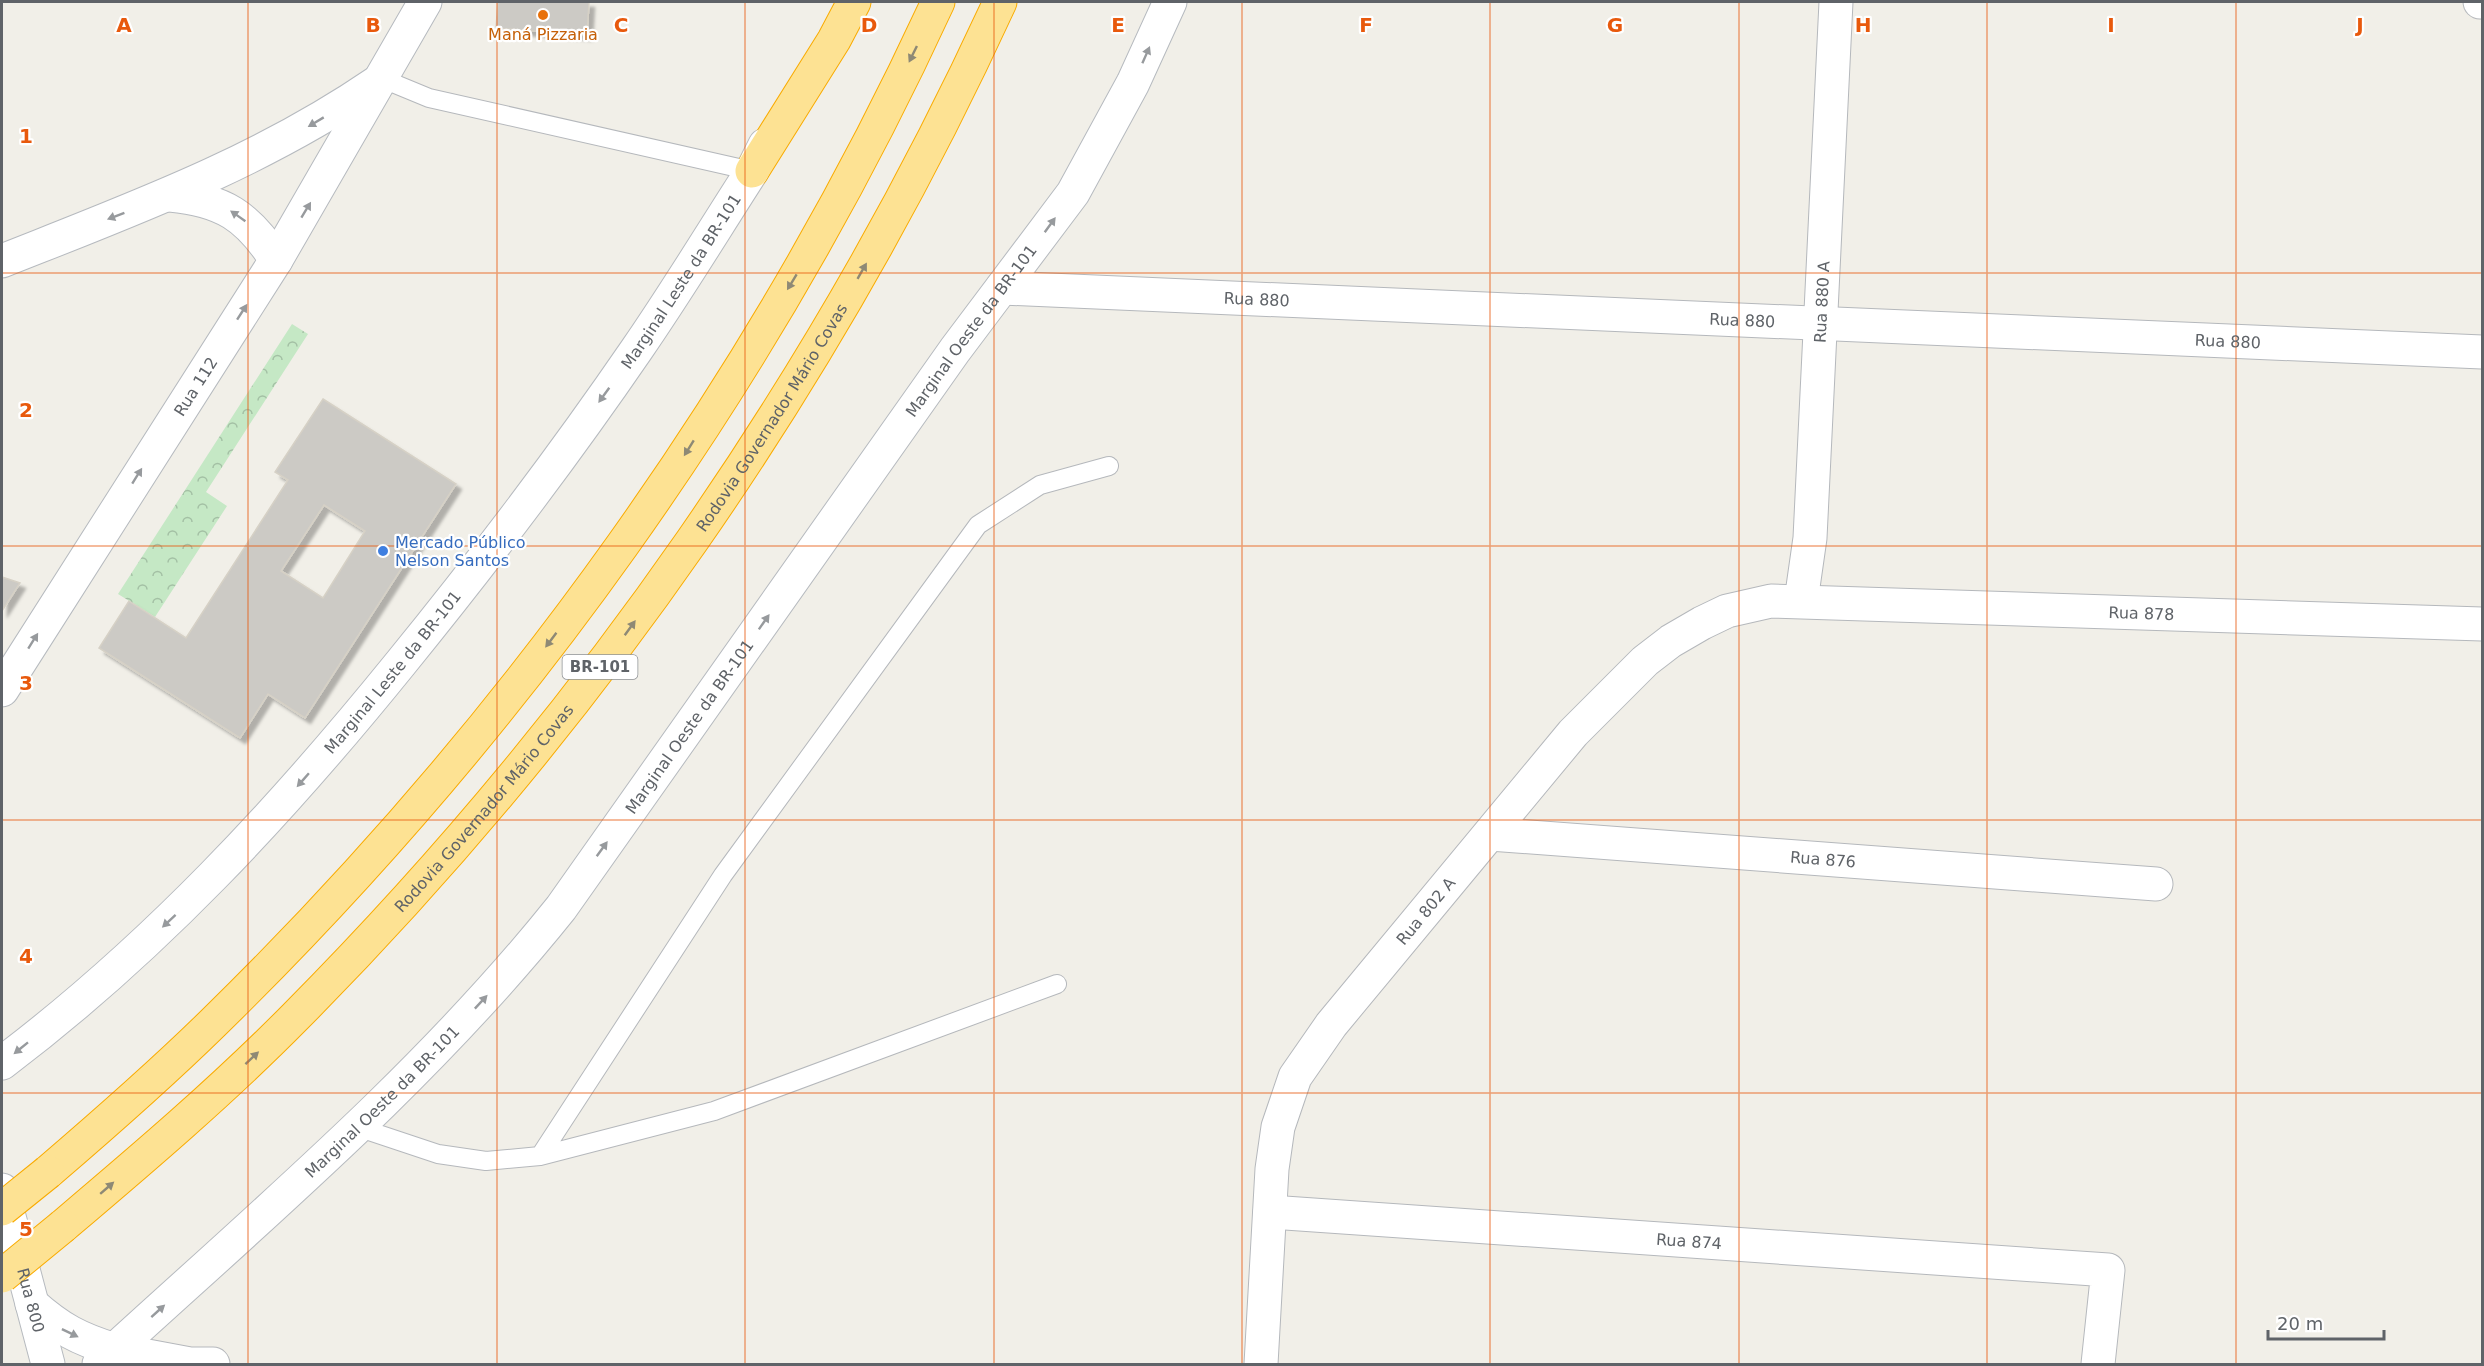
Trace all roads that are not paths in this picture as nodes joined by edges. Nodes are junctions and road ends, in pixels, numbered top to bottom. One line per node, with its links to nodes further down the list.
1 (425, 2): 8 (street, Rua 112)
2 (836, 2): 9 (street, Marginal Leste da BR-101)
3 (854, 2): 9 (highway)
4 (938, 2): 28 (highway, BR-101, one-way to 28, bridge)
5 (1000, 2): 29 (highway, Rodovia Governador Mário Covas / BR-101, one-way to 5, bridge)
6 (1170, 2): 13 (street, Marginal Oeste da BR-101, one-way to 6)
7 (1836, 2): 14 (street, Rua 880 A)
8 (383, 79): 9 (lane); 10 (street, one-way to 10); 11 (street, Rua 112, one-way to 8)
9 (752, 171): 23 (street, Marginal Leste da BR-101, one-way to 23)
10 (171, 195): 11 (street, one-way to 10); 12 (street, one-way to 12)
11 (276, 260): 19 (street, Rua 112, one-way to 11)
12 (2, 261)
13 (1002, 288): 14 (street, Rua 880); 24 (street, Marginal Oeste da BR-101, one-way to 13)
14 (1820, 323): 15 (street, Rua 880); 17 (street, Rua 880 A)
15 (2482, 352)
16 (1109, 466): 25 (lane)
17 (1801, 602): 18 (street, Rua 878); 20 (street, Rua 802 A)
18 (2482, 624)
19 (2, 690)
20 (1490, 834): 21 (street, Rua 876); 27 (street, Rua 802 A)
21 (2156, 884)
22 (1057, 984): 25 (lane)
23 (2, 1063)
24 (357, 1127): 25 (lane); 31 (street, Marginal Oeste da BR-101, one-way to 24)
25 (540, 1156)
26 (2, 1190): 28 (street)
27 (1270, 1212): 35 (street, Rua 802 A); 36 (street, Rua 874)
28 (8, 1222): 30 (street, Rua 800)
29 (2, 1276)
30 (32, 1304): 31 (street, one-way to 31); 32 (street); 33 (street, Rua 800)
31 (107, 1357): 34 (street)
32 (22, 1365)
33 (48, 1365)
34 (213, 1365)
35 (1262, 1365)
36 (2098, 1365)

